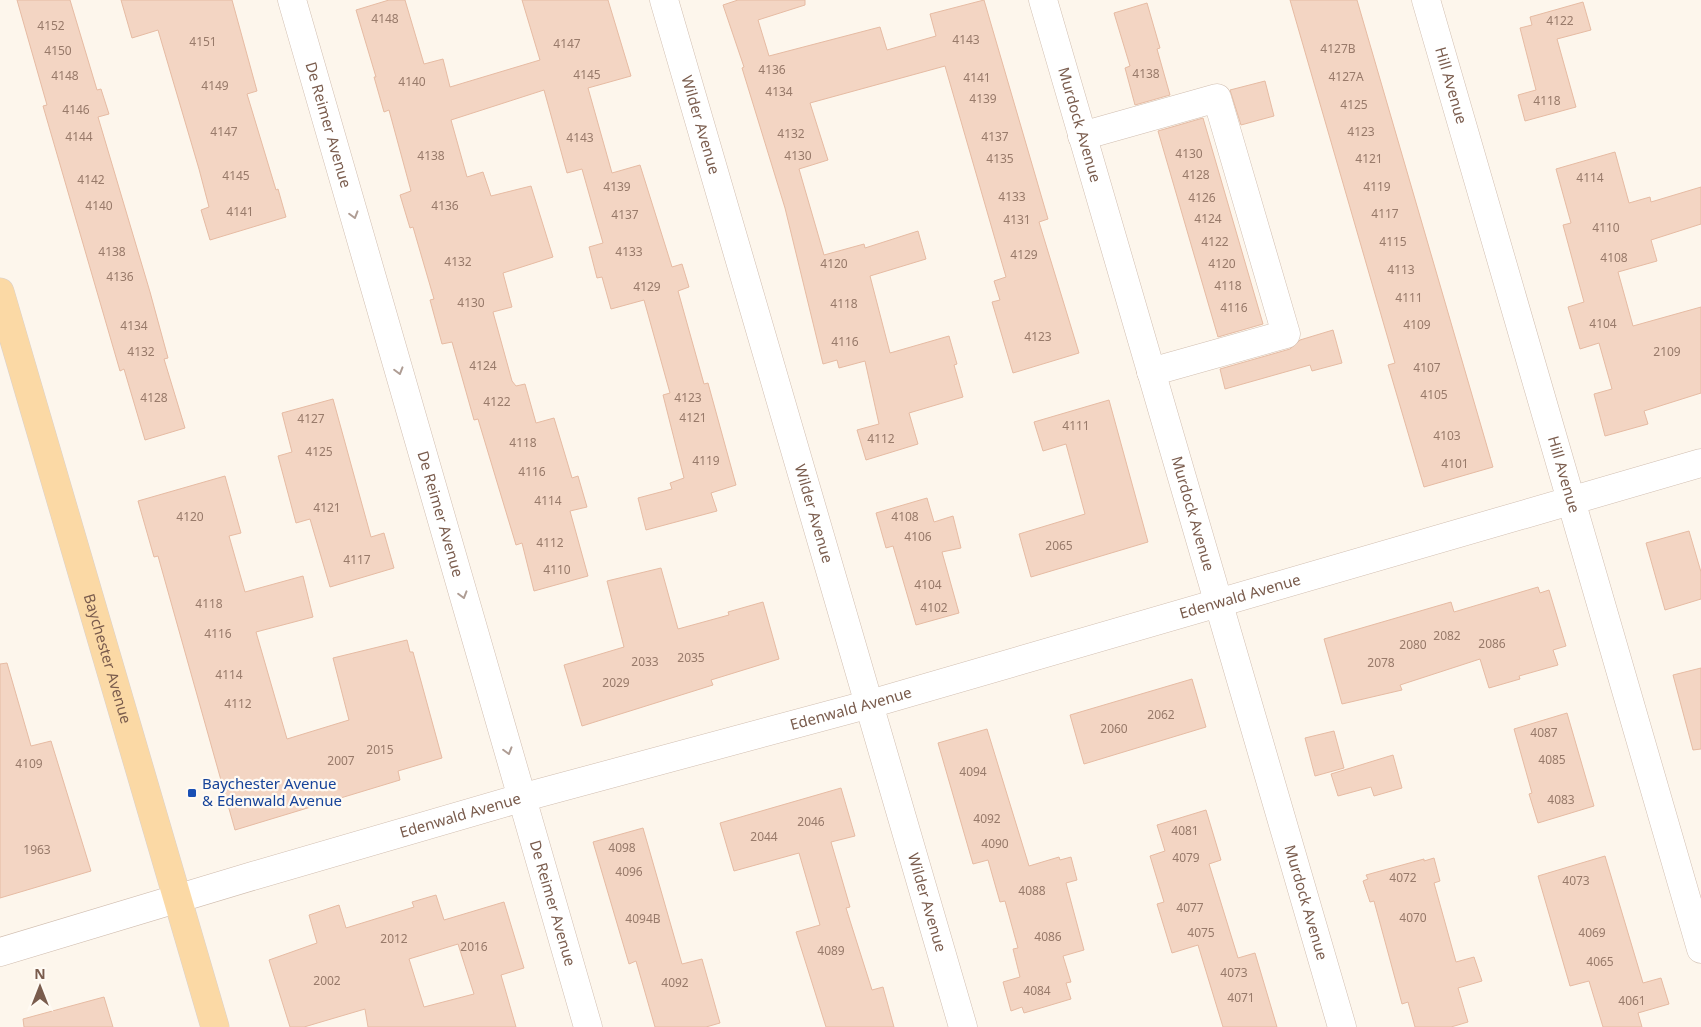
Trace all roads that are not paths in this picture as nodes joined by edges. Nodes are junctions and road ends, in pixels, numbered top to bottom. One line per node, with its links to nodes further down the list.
1 (292, 0): 12 (street, De Reimer Avenue, one-way to 12)
2 (664, 0): 11 (street, Wilder Avenue)
3 (1043, 0): 5 (street, Murdock Avenue)
4 (1426, 0): 9 (street, Hill Avenue)
5 (1082, 136): 7 (street, Murdock Avenue); 7 (street)
6 (0, 292): 13 (main road, Baychester Avenue)
7 (1151, 372): 10 (street, Murdock Avenue)
8 (1701, 463): 9 (street, Edenwald Avenue)
9 (1571, 501): 10 (street, Edenwald Avenue); 14 (street, Hill Avenue)
10 (1218, 604): 11 (street, Edenwald Avenue); 19 (street, Murdock Avenue)
11 (870, 704): 12 (street, Edenwald Avenue); 18 (street, Wilder Avenue)
12 (521, 798): 13 (street, Edenwald Avenue); 17 (street, De Reimer Avenue)
13 (176, 899): 15 (street, Edenwald Avenue); 16 (main road, Baychester Avenue)
14 (1701, 949)
15 (0, 952)
16 (214, 1027)
17 (588, 1027)
18 (963, 1027)
19 (1342, 1027)

